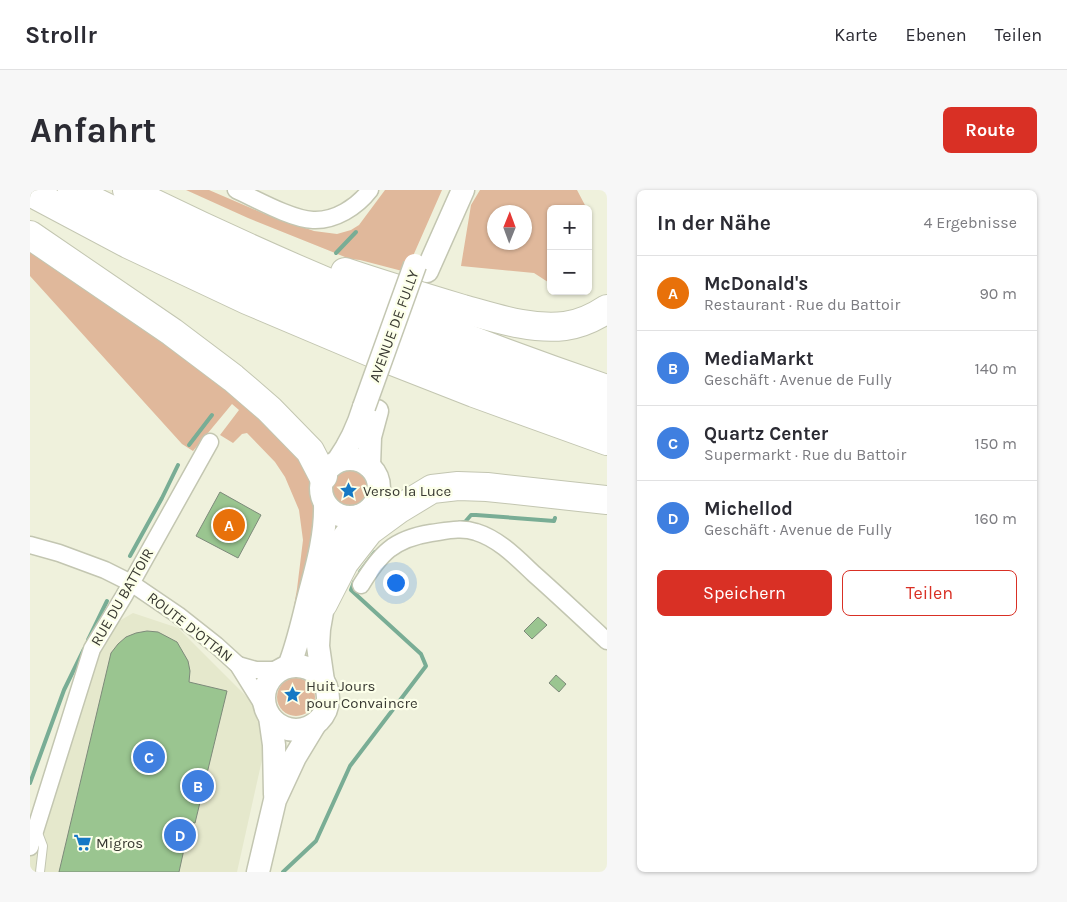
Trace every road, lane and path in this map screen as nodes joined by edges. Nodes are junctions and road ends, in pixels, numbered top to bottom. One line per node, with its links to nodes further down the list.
1 (72, 190): 14 (highway)
2 (127, 190): 12 (highway)
3 (136, 190): 11 (highway)
4 (236, 190): 5 (street)
5 (370, 190)
6 (448, 190): 10 (main road, AVENUE DE FULLY)
7 (463, 190): 10 (main road, AVENUE DE FULLY)
8 (30, 192): 15 (highway)
9 (30, 235): 18 (highway)
10 (421, 268): 13 (main road, AVENUE DE FULLY, bridge)
11 (607, 308)
12 (607, 389)
13 (371, 409): 17 (main road, AVENUE DE FULLY); 18 (main road, AVENUE DE FULLY)
14 (607, 416)
15 (607, 441)
16 (210, 442): 24 (street, RUE DU BATTOIR)
17 (369, 466): 18 (main road); 22 (main road)
18 (330, 469): 21 (main road)
19 (432, 489): 20 (highway); 22 (highway); 26 (highway)
20 (607, 500)
21 (325, 504): 22 (main road); 29 (main road)
22 (367, 509): 26 (main road)
23 (30, 545): 24 (street, ROUTE D'OTTAN)
24 (131, 583): 28 (street, ROUTE D'OTTAN); 34 (street, RUE DU BATTOIR)
25 (361, 585): 27 (street)
26 (323, 604): 30 (main road)
27 (607, 641)
28 (238, 665): 29 (street, ROUTE D'OTTAN); 31 (street, ROUTE D'OTTAN)
29 (284, 668): 30 (main road); 31 (main road)
30 (323, 681): 32 (main road)
31 (268, 713): 32 (main road); 33 (main road)
32 (315, 724): 33 (main road)
33 (275, 800): 37 (main road)
34 (36, 828): 35 (street, RUE DU BATTOIR); 36 (lane)
35 (30, 847)
36 (40, 872)
37 (258, 872)

